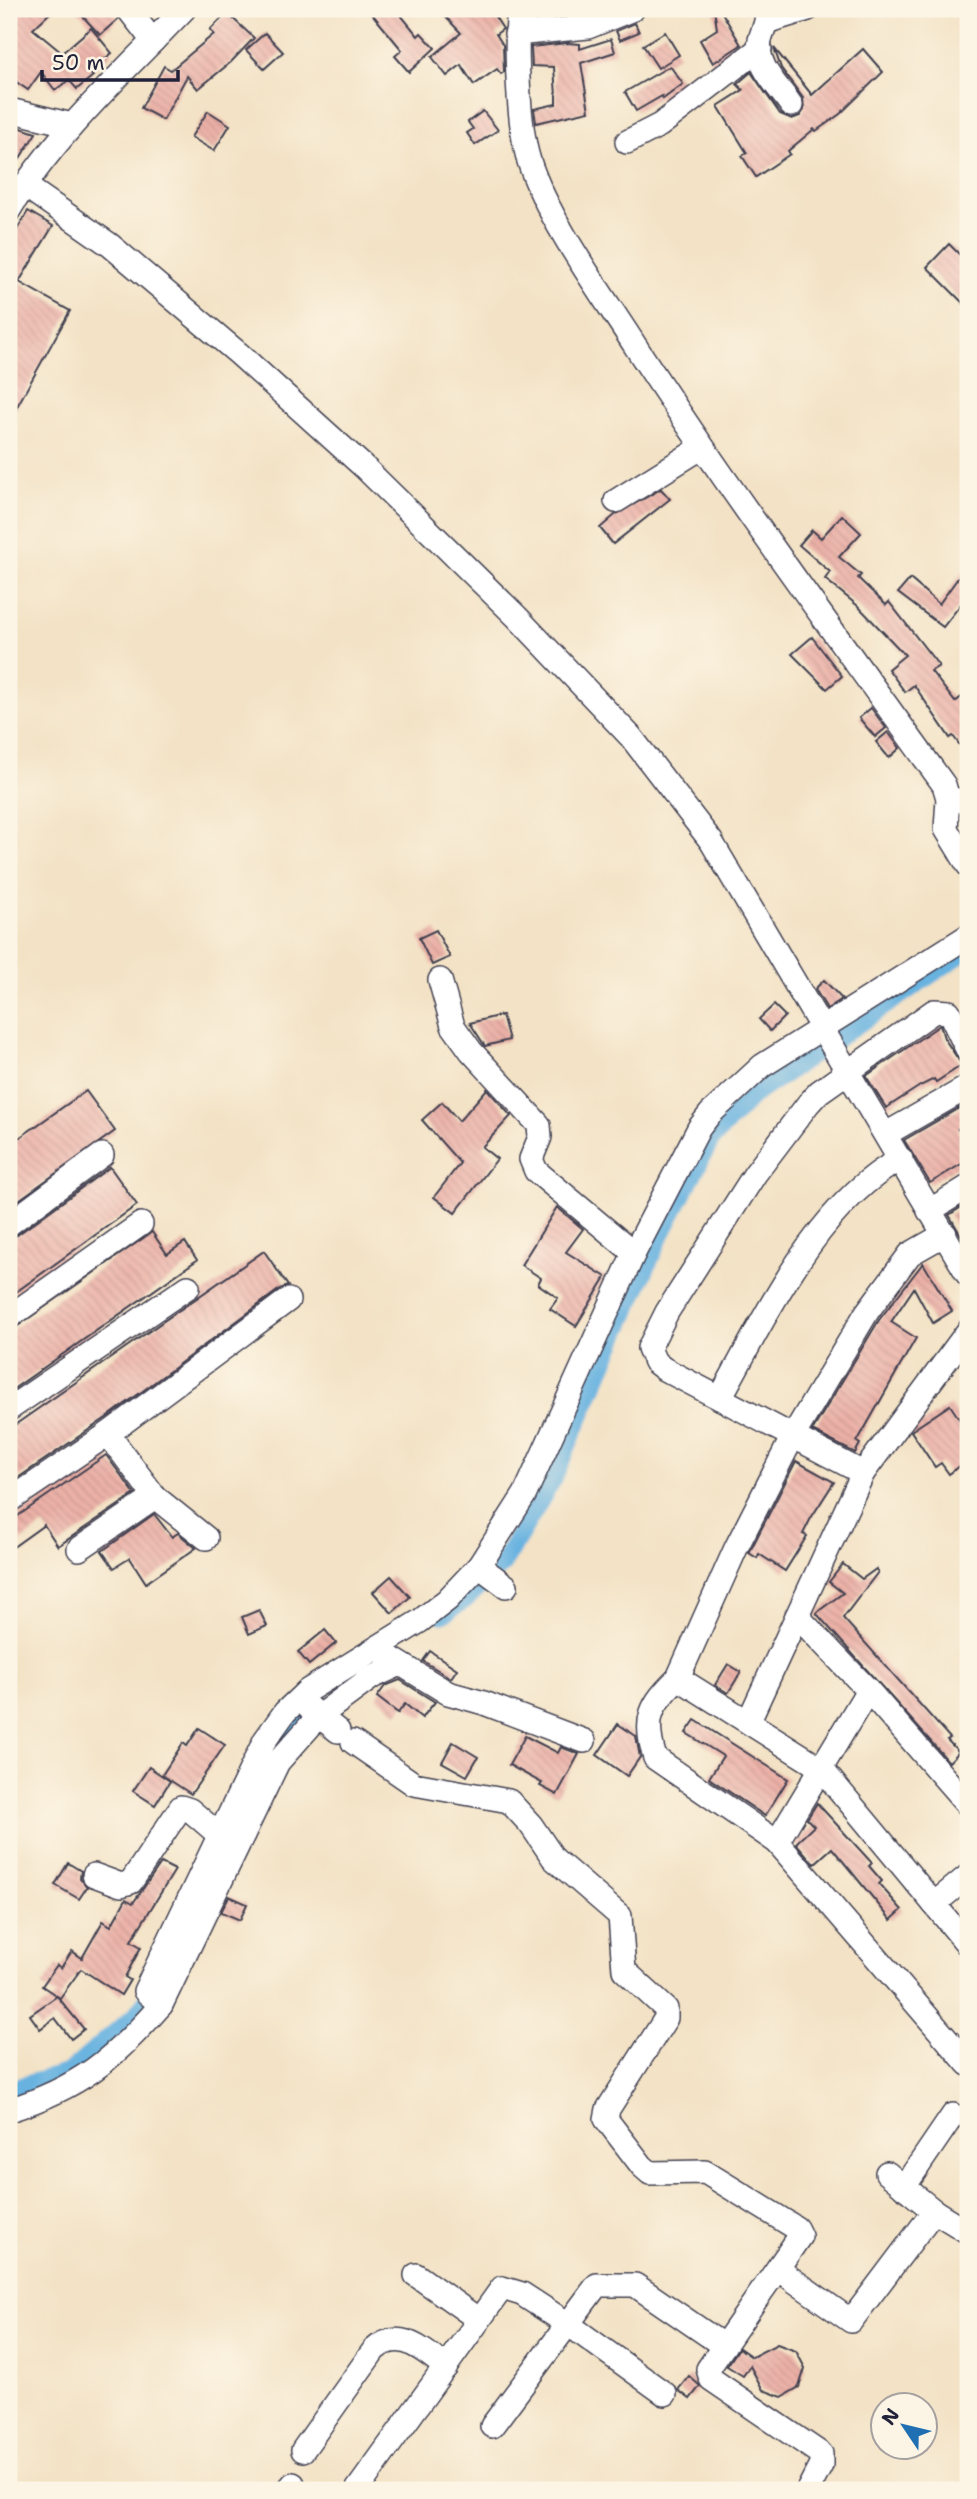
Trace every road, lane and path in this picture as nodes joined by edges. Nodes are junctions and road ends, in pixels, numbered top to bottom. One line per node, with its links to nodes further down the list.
1 (128, 9): 8 (street)
2 (184, 9): 8 (street)
3 (519, 9): 7 (street)
4 (634, 9): 7 (street)
5 (808, 9): 6 (street)
6 (767, 15): 9 (street)
7 (516, 34): 16 (street)
8 (153, 41): 12 (street)
9 (760, 48): 10 (street); 13 (street)
10 (791, 104)
11 (9, 110): 12 (street)
12 (72, 125): 14 (street)
13 (627, 142)
14 (24, 185): 15 (street); 22 (street)
15 (9, 210)
16 (701, 448): 17 (street); 18 (street)
17 (616, 501)
18 (958, 800): 19 (street)
19 (968, 865)
20 (968, 936): 22 (street)
21 (440, 980): 34 (street)
22 (824, 1031): 24 (street); 34 (street)
23 (968, 1051): 24 (street)
24 (846, 1067): 26 (street); 40 (street)
25 (968, 1087): 26 (street)
26 (886, 1134): 28 (street)
27 (102, 1155): 31 (street)
28 (901, 1159): 30 (street); 40 (street)
29 (968, 1187): 30 (street)
30 (929, 1211): 33 (street)
31 (9, 1224)
32 (141, 1224): 38 (street)
33 (945, 1234): 35 (street); 43 (street)
34 (634, 1254): 50 (street)
35 (968, 1275)
36 (188, 1287): 41 (street)
37 (288, 1300): 42 (street)
38 (9, 1317)
39 (968, 1331): 44 (street)
40 (720, 1398): 43 (street)
41 (9, 1409)
42 (108, 1434): 45 (street); 46 (street)
43 (793, 1436): 44 (street); 51 (street)
44 (863, 1473): 49 (street)
45 (155, 1497): 47 (street); 48 (street)
46 (9, 1501)
47 (206, 1538)
48 (79, 1549)
49 (797, 1616): 52 (street); 54 (street)
50 (387, 1656): 53 (street); 55 (street)
51 (678, 1678): 54 (street); 59 (street)
52 (868, 1690): 56 (street); 57 (street)
53 (309, 1708): 58 (street); 64 (street); 70 (street)
54 (749, 1720): 56 (street)
55 (584, 1741)
56 (821, 1768): 59 (street); 62 (street)
57 (968, 1805)
58 (218, 1834): 60 (street); 64 (street)
59 (777, 1842): 65 (street)
60 (94, 1875)
61 (968, 1876): 62 (street)
62 (934, 1904): 63 (street)
63 (968, 1945)
64 (155, 2000): 66 (street)
65 (968, 2064)
66 (9, 2110)
67 (953, 2115): 68 (street)
68 (934, 2211): 69 (street); 70 (street)
69 (967, 2229)
70 (779, 2270): 74 (street)
71 (416, 2275): 72 (street)
72 (479, 2320): 73 (street); 75 (street)
73 (568, 2324): 74 (street); 76 (street); 77 (street)
74 (724, 2346): 80 (street)
75 (446, 2367): 78 (street); 79 (street)
76 (665, 2394)
77 (492, 2426)
78 (303, 2450)
79 (357, 2490)
80 (808, 2490)

